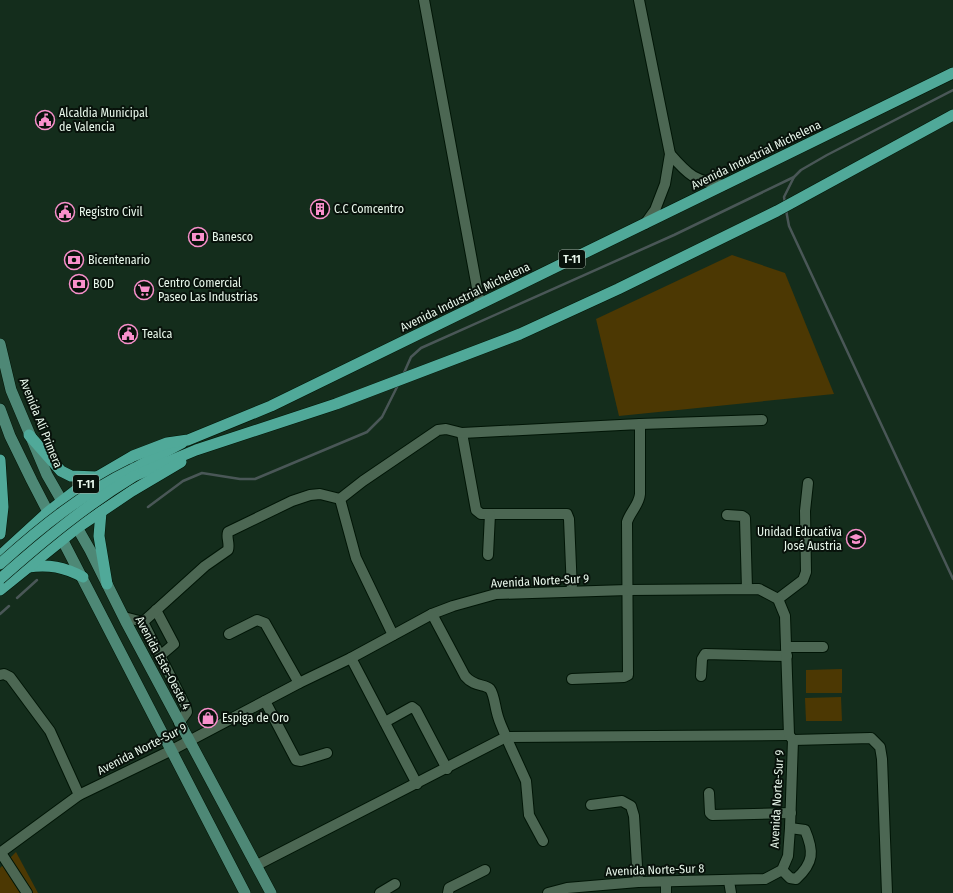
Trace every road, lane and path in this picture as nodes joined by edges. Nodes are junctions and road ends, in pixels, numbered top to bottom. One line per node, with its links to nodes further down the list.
1 (424, 0): 8 (street)
2 (639, 0): 5 (street)
3 (953, 73): 6 (main road, Avenida Industrial Michelena / T-11)
4 (953, 115): 16 (main road, T-11)
5 (670, 154): 6 (street); 7 (street)
6 (724, 185): 7 (main road, Avenida Industrial Michelena / T-11)
7 (645, 224): 8 (main road, Avenida Industrial Michelena / T-11)
8 (480, 304): 15 (main road, Avenida Industrial Michelena / T-11)
9 (1, 348): 14 (main road, Avenida Alí Primera)
10 (0, 409): 23 (main road)
11 (762, 420): 12 (street)
12 (640, 424): 13 (street); 40 (street)
13 (462, 433): 21 (street); 25 (street)
14 (29, 435): 19 (main road); 22 (main road, Avenida Alí Primera)
15 (188, 440): 18 (main road, T-11); 19 (main road, Avenida Industrial Michelena / T-11)
16 (189, 452): 18 (main road, T-11); 24 (main road, T-11)
17 (0, 460): 28 (main road)
18 (133, 472): 32 (main road, T-11, bridge); 36 (main road, T-11, bridge)
19 (96, 477): 22 (main road, Avenida Industrial Michelena / T-11)
20 (808, 483): 42 (street)
21 (340, 499): 43 (street); 48 (street)
22 (62, 502): 23 (main road, Avenida Industrial Michelena / T-11); 27 (main road, Avenida Alí Primera)
23 (48, 512): 29 (main road); 31 (main road, Avenida Industrial Michelena / T-11)
24 (101, 512): 27 (main road, T-11); 37 (main road)
25 (490, 514): 30 (street); 41 (street)
26 (727, 514): 38 (street)
27 (78, 528): 29 (main road, T-11); 34 (main road, Avenida Alí Primera)
28 (0, 534)
29 (63, 539): 33 (main road, T-11); 35 (main road)
30 (488, 555)
31 (0, 556)
32 (0, 564)
33 (27, 567): 35 (main road); 39 (main road, T-11)
34 (101, 572): 37 (main road, Avenida Este-Oeste 4)
35 (83, 577): 63 (main road)
36 (0, 579)
37 (108, 584): 45 (main road, Avenida Este-Oeste 4)
38 (747, 589): 40 (street, Avenida Norte-Sur 9); 42 (street, Avenida Norte-Sur 9)
39 (0, 590)
40 (628, 590): 41 (street, Avenida Norte-Sur 9); 55 (street)
41 (572, 591): 44 (street, Avenida Norte-Sur 9)
42 (778, 600): 50 (street, Avenida Norte-Sur 9)
43 (156, 610): 46 (street); 51 (street)
44 (432, 614): 48 (street, Avenida Norte-Sur 9); 60 (street)
45 (124, 617): 46 (street); 58 (main road, Avenida Este-Oeste 4)
46 (144, 622): 51 (street)
47 (229, 634): 56 (street)
48 (393, 634): 52 (street, Avenida Norte-Sur 9)
49 (823, 647): 50 (street)
50 (787, 651): 54 (street); 61 (street, Avenida Norte-Sur 9)
51 (160, 656): 58 (street)
52 (351, 658): 56 (street, Avenida Norte-Sur 9); 59 (street)
53 (0, 675): 68 (street)
54 (701, 676)
55 (572, 679)
56 (299, 683): 57 (street, Avenida Norte-Sur 9)
57 (265, 701): 62 (street, Avenida Norte-Sur 9); 64 (street)
58 (179, 722): 62 (main road, Avenida Este-Oeste 4)
59 (385, 722): 65 (street); 66 (street)
60 (506, 737): 61 (street); 65 (street); 72 (street)
61 (791, 737): 70 (street, Avenida Norte-Sur 9); 89 (street)
62 (189, 740): 63 (street, Avenida Norte-Sur 9); 74 (main road, Avenida Este-Oeste 4)
63 (172, 750): 68 (street, Avenida Norte-Sur 9); 82 (main road)
64 (327, 753)
65 (447, 769): 66 (street)
66 (417, 784): 74 (street)
67 (709, 793): 70 (street)
68 (79, 795): 73 (street, Avenida Norte-Sur 9)
69 (591, 805): 78 (street)
70 (791, 813): 71 (street, Avenida Norte-Sur 9)
71 (790, 828): 76 (street, Avenida Norte-Sur 9); 76 (street)
72 (543, 841)
73 (0, 853): 81 (street)
74 (257, 865): 83 (main road, Avenida Este-Oeste 4)
75 (485, 870): 85 (street)
76 (782, 870): 77 (street, Avenida Norte-Sur 8)
77 (729, 881): 79 (street, Avenida Norte-Sur 8); 88 (street)
78 (638, 882): 79 (street, Avenida Norte-Sur 8); 86 (street, Avenida Norte-Sur 8)
79 (666, 882): 87 (street)
80 (395, 884): 84 (street)
81 (27, 893)
82 (245, 893)
83 (271, 893)
84 (380, 893)
85 (448, 893)
86 (548, 893)
87 (666, 893)
88 (731, 893)
89 (887, 893)

